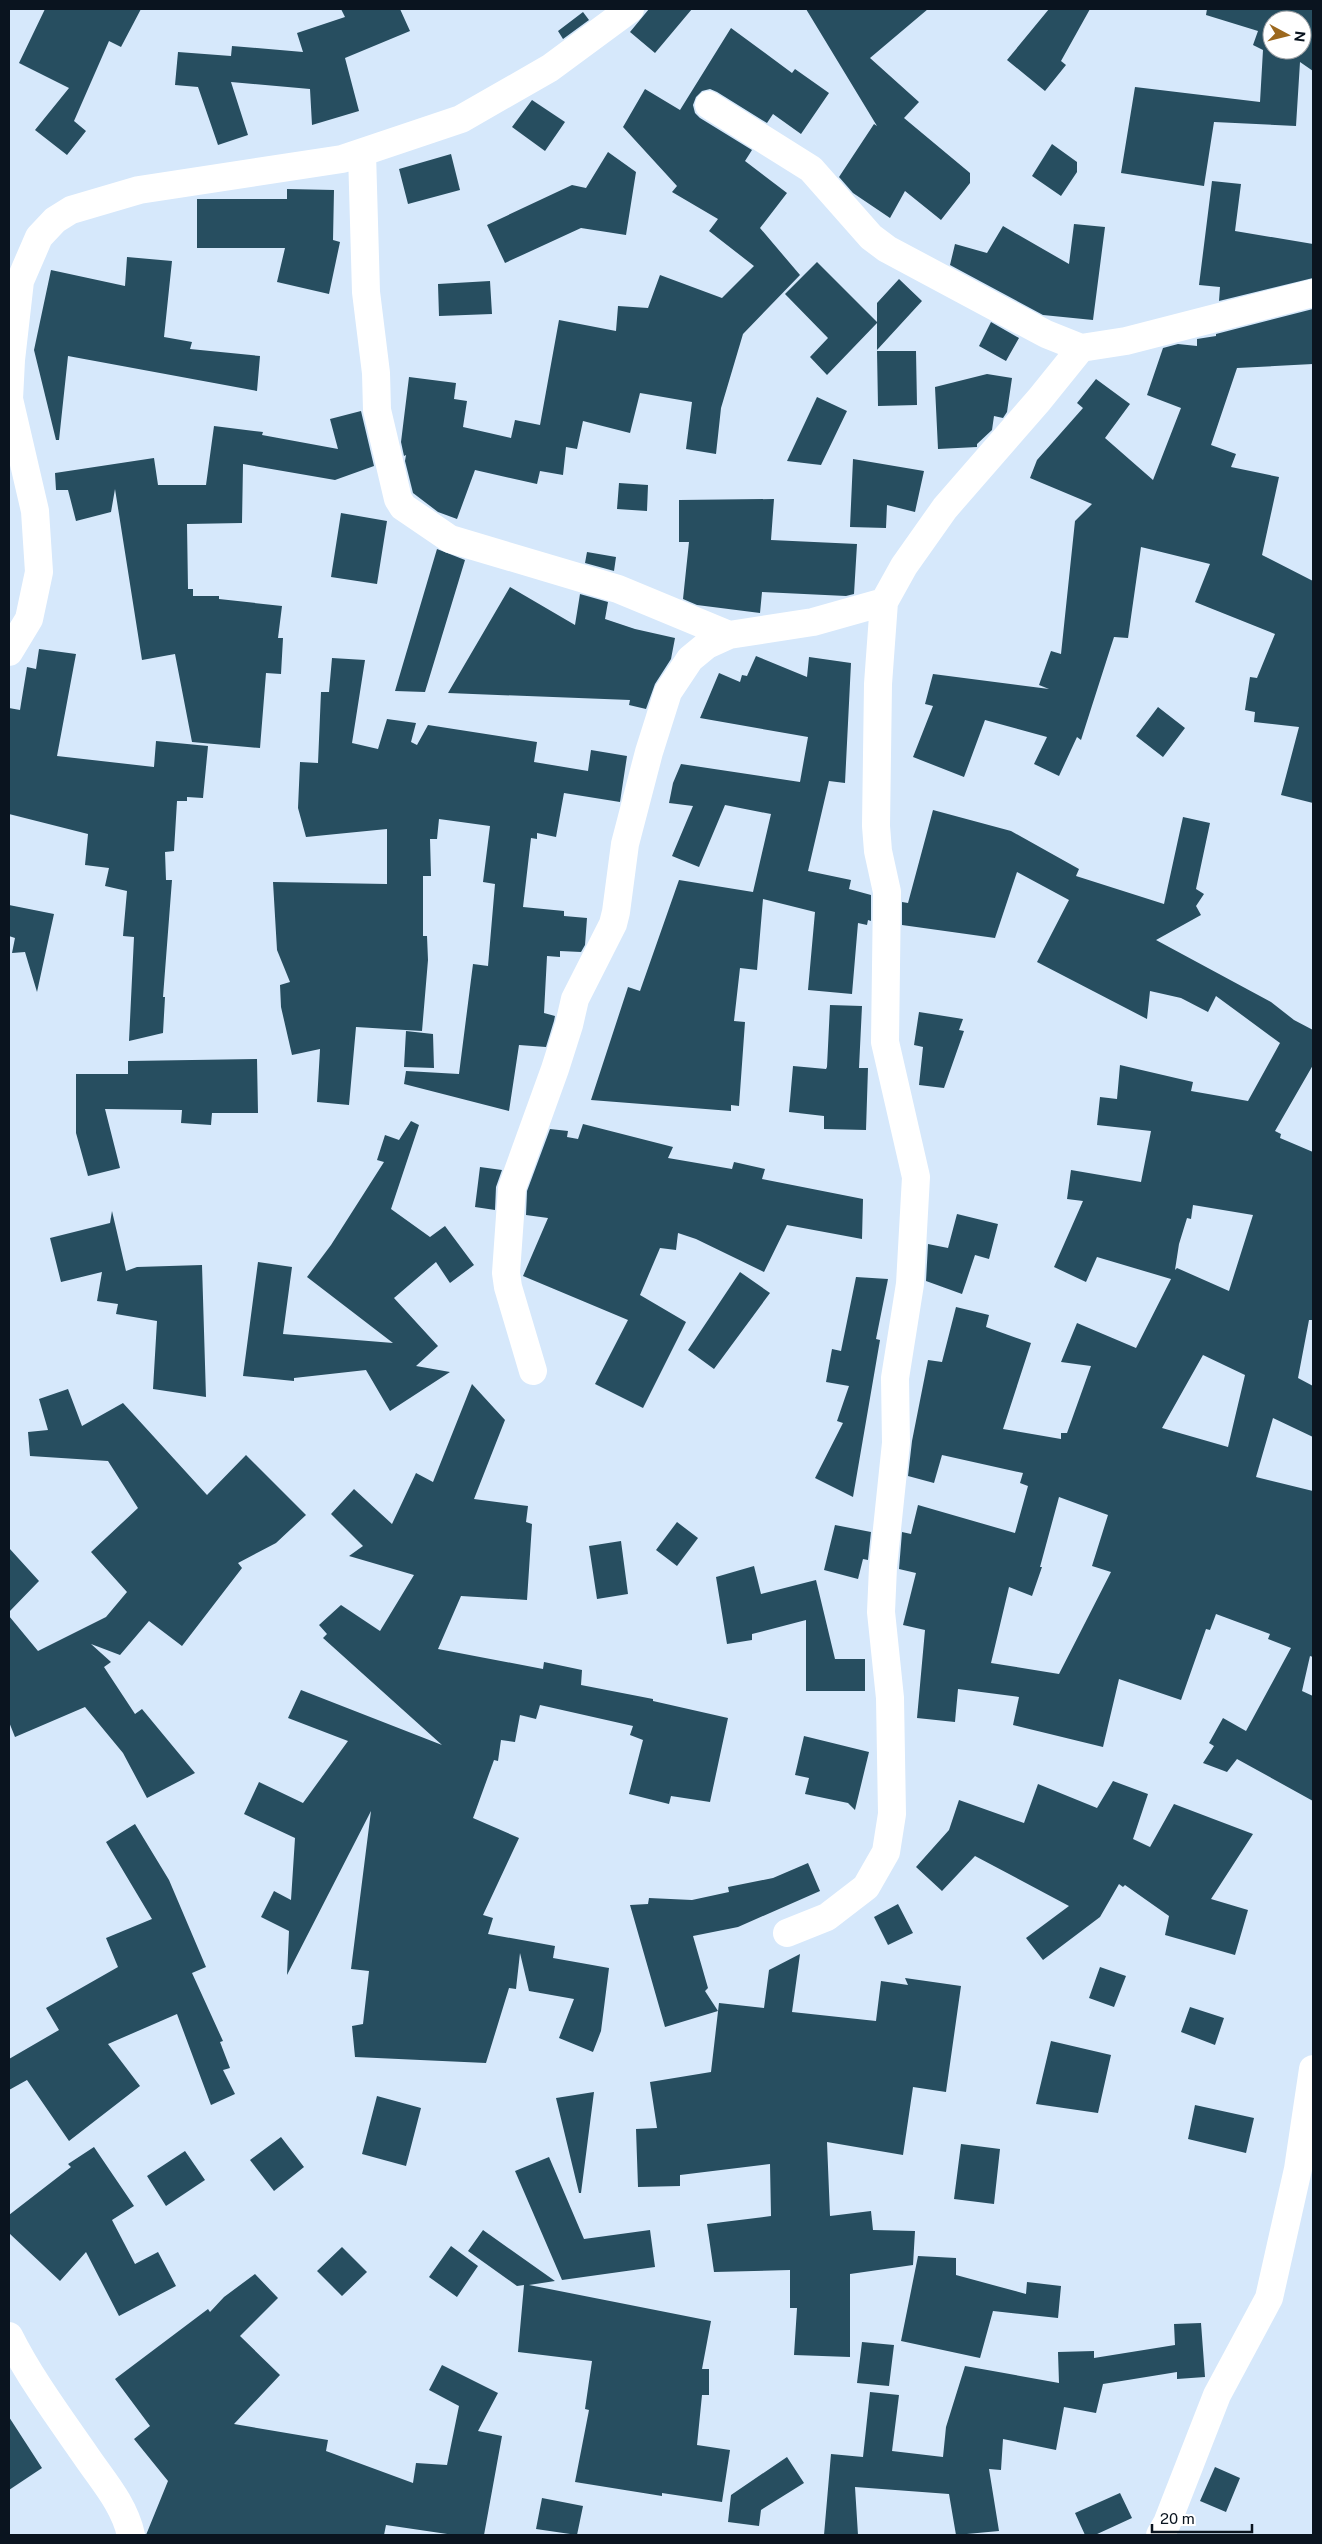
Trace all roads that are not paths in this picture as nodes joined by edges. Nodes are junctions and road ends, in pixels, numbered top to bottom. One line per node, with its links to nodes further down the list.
1 (630, 9): 3 (street)
2 (709, 105): 5 (street)
3 (362, 153): 6 (street); 8 (street)
4 (1313, 293): 5 (street)
5 (1081, 348): 7 (street)
6 (10, 359): 9 (street)
7 (884, 602): 8 (street); 11 (street)
8 (729, 634): 10 (street)
9 (9, 652)
10 (533, 1371)
11 (787, 1933)
12 (1313, 2070): 15 (street)
13 (9, 2336): 14 (street)
14 (131, 2535)
15 (1160, 2535)

